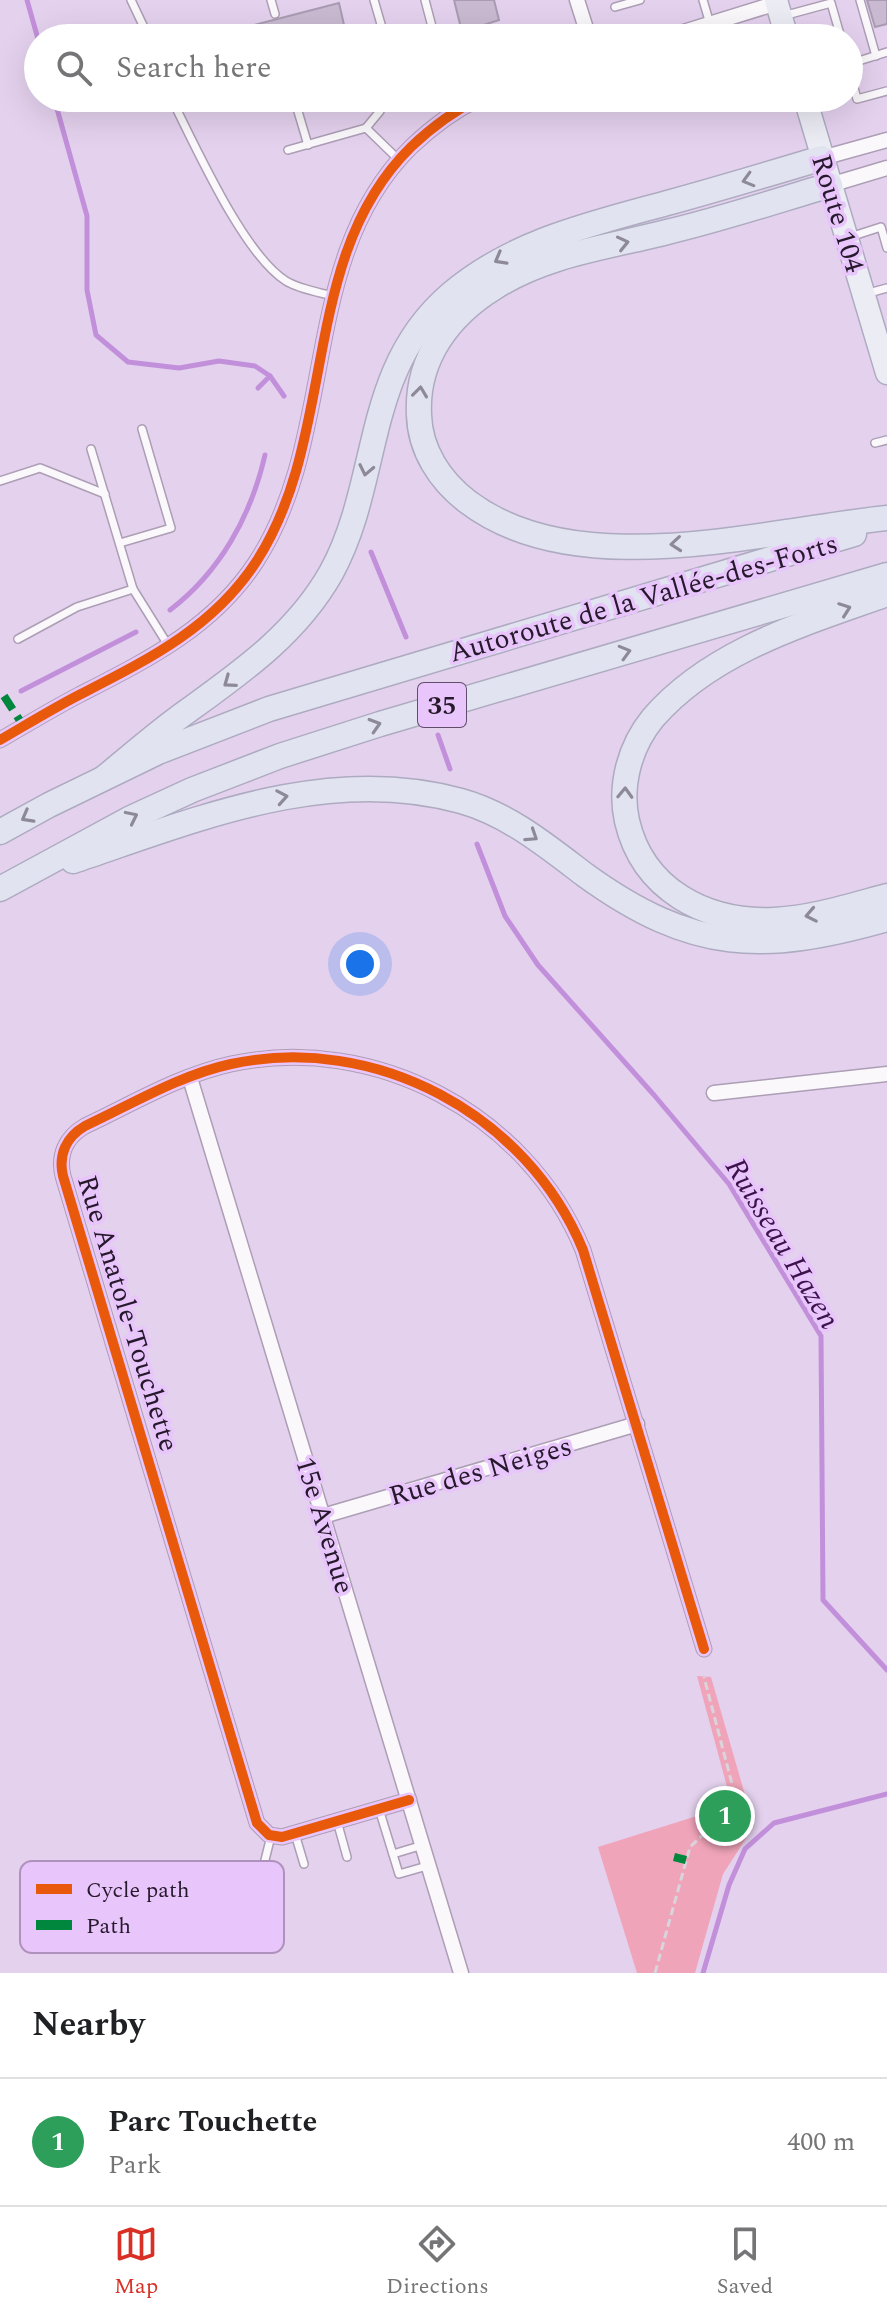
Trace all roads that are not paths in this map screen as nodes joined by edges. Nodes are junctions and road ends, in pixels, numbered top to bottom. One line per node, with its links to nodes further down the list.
1 (131, 0): 12 (lane)
2 (271, 0): 10 (lane)
3 (374, 0): 13 (lane)
4 (425, 0): 14 (lane)
5 (577, 0): 15 (street)
6 (640, 0): 9 (lane)
7 (703, 0): 16 (lane)
8 (860, 0): 19 (lane)
9 (615, 7)
10 (275, 14)
11 (781, 14): 16 (street); 17 (lane)
12 (142, 24)
13 (381, 24)
14 (431, 24)
15 (585, 24)
16 (710, 24)
17 (837, 24)
18 (887, 52): 19 (lane)
19 (876, 56): 20 (lane)
20 (863, 61)
21 (887, 91): 22 (lane)
22 (863, 97)
23 (178, 112): 42 (lane)
24 (298, 112): 30 (lane)
25 (379, 112): 28 (lane)
26 (456, 112): 33 (street)
27 (809, 112): 32 (main road, Route 104)
28 (366, 128): 30 (lane); 33 (lane)
29 (887, 140): 32 (street)
30 (308, 145): 31 (lane)
31 (288, 150)
32 (822, 158): 35 (main road, Route 104); 58 (highway, one-way to 58)
33 (399, 160): 42 (street)
34 (887, 168): 35 (street)
35 (830, 185): 38 (main road, Route 104); 50 (highway, one-way to 35)
36 (887, 220): 37 (lane)
37 (881, 227): 38 (lane); 39 (lane)
38 (847, 238): 41 (main road, Route 104)
39 (887, 248)
40 (887, 288): 41 (lane)
41 (863, 294): 43 (main road, Route 104)
42 (333, 296): 56 (street)
43 (887, 373)
44 (142, 429): 51 (lane)
45 (887, 440): 46 (lane)
46 (875, 443)
47 (91, 449): 49 (lane)
48 (0, 481): 49 (lane)
49 (105, 494): 51 (lane)
50 (882, 522): 58 (highway, Autoroute de la Vallée-des-Forts / 35)
51 (120, 543): 53 (lane)
52 (887, 575): 60 (highway, Autoroute de la Vallée-des-Forts / 35, one-way to 52)
53 (133, 589): 55 (lane); 56 (lane)
54 (887, 594): 61 (highway, one-way to 54)
55 (18, 639)
56 (169, 647): 57 (street)
57 (0, 740)
58 (104, 778): 59 (highway, Autoroute de la Vallée-des-Forts / 35, one-way to 59)
59 (0, 832)
60 (7, 885): 62 (highway, one-way to 62)
61 (887, 896)
62 (887, 919)
63 (887, 1074): 65 (street)
64 (190, 1078): 66 (street, Rue Anatole-Touchette); 67 (street, 15e Avenue); 73 (street, Rue Anatole-Touchette)
65 (714, 1093)
66 (637, 1424): 67 (street, Rue des Neiges); 68 (street, Rue Anatole-Touchette)
67 (323, 1516): 69 (street, 15e Avenue)
68 (704, 1649)
69 (409, 1800): 70 (street); 74 (street, 15e Avenue)
70 (379, 1809): 71 (street); 75 (lane)
71 (337, 1821): 72 (street); 76 (lane)
72 (295, 1834): 73 (street); 78 (lane)
73 (271, 1836): 77 (lane)
74 (423, 1845): 75 (lane); 79 (street, 15e Avenue)
75 (393, 1854): 79 (lane)
76 (347, 1857)
77 (265, 1861)
78 (304, 1864)
79 (429, 1865): 80 (street, 15e Avenue)
80 (461, 1973)

